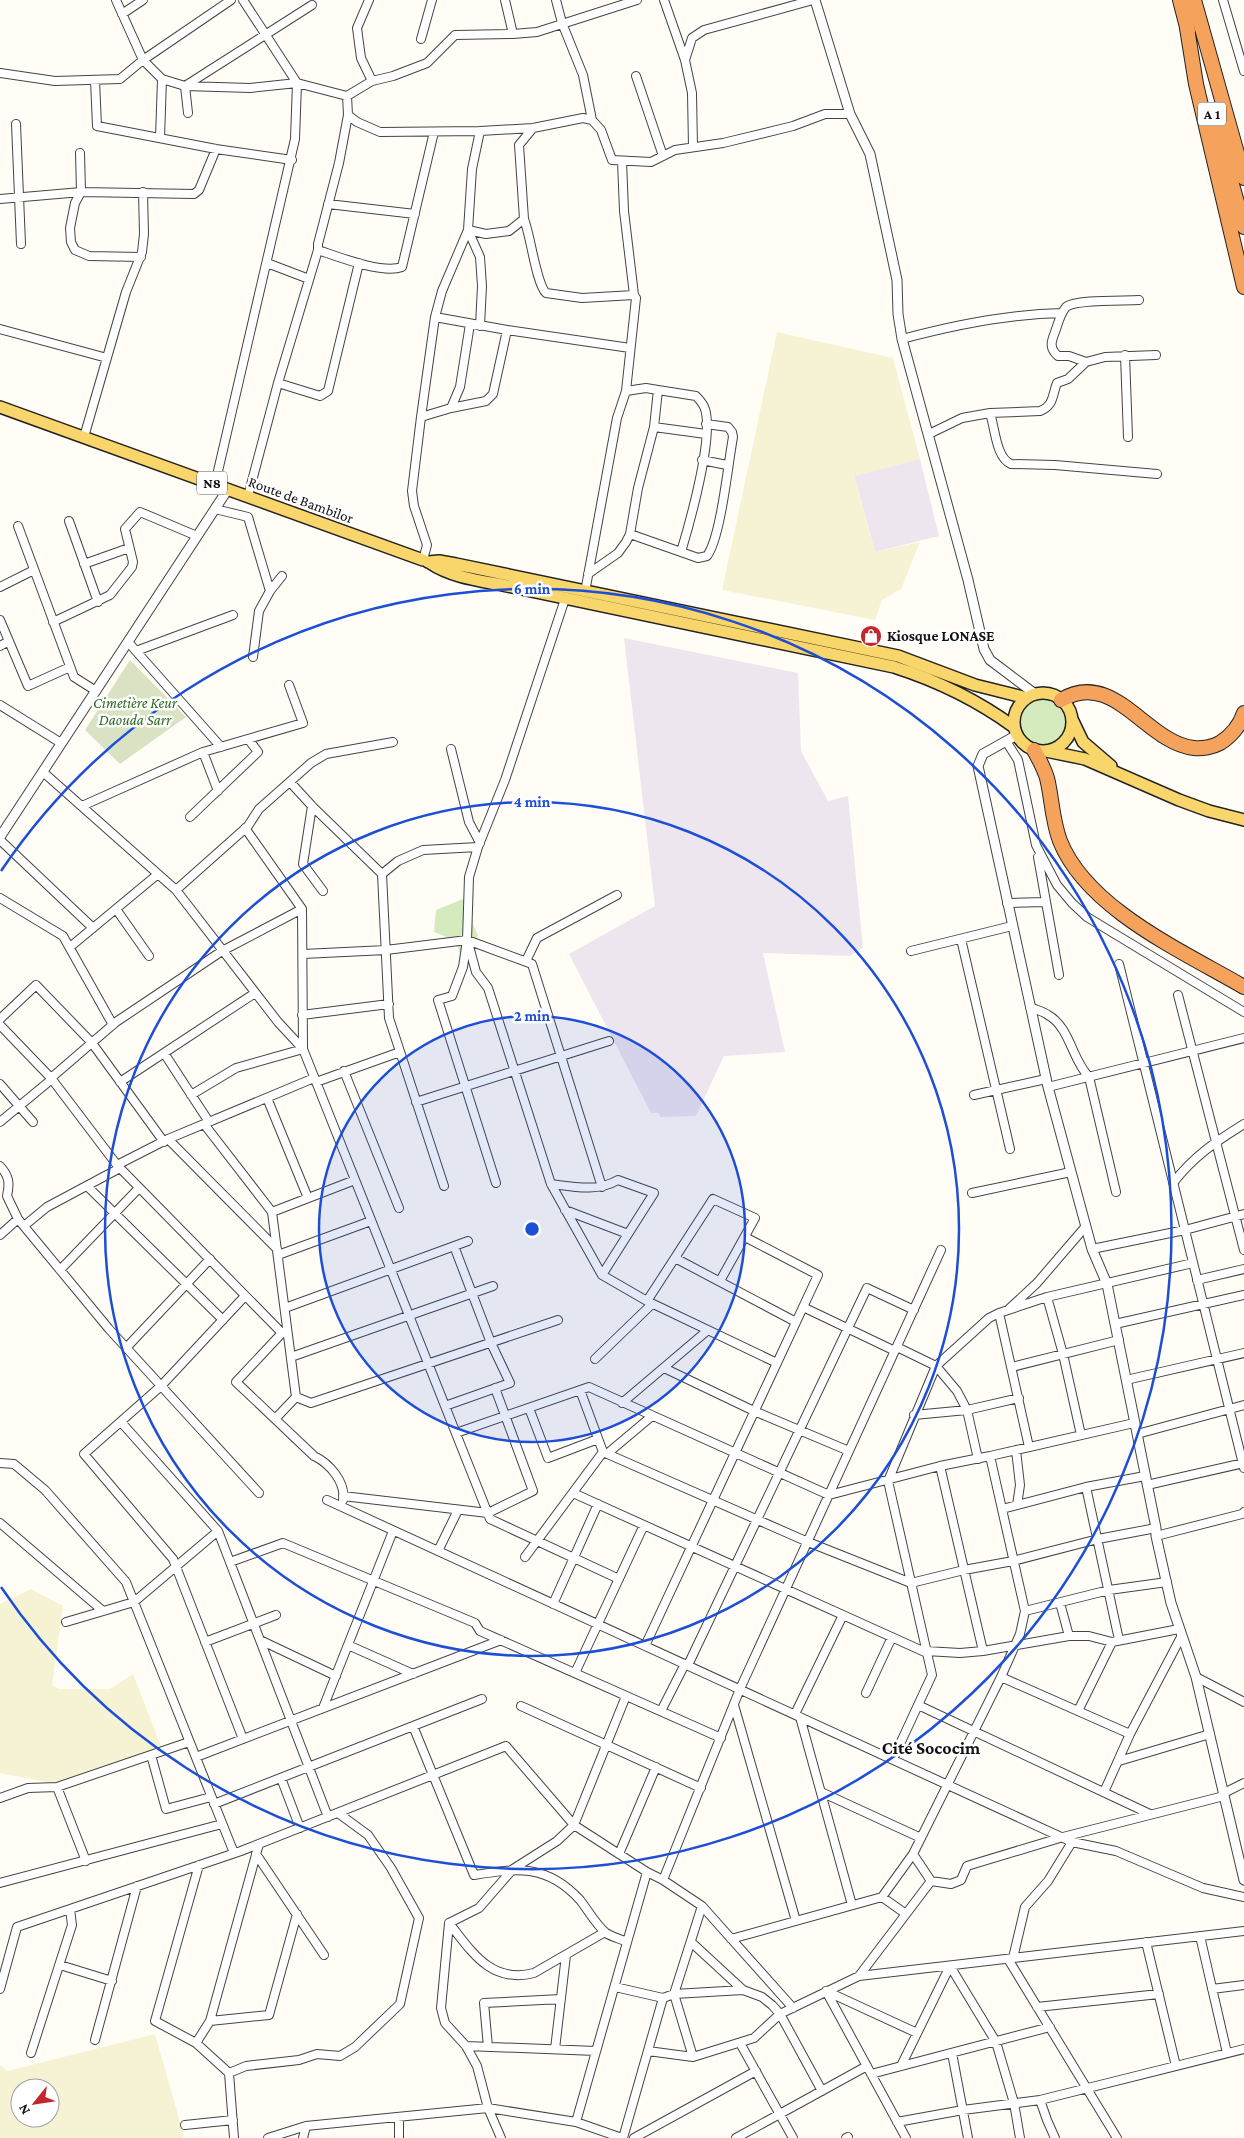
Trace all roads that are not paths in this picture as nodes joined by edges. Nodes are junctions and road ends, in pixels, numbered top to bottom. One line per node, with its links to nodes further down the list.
1 (116, 0): 16 (street)
2 (143, 0): 16 (street)
3 (231, 0): 23 (street)
4 (243, 0): 20 (street)
5 (368, 0): 30 (street)
6 (432, 0): 22 (street)
7 (505, 0): 21 (street)
8 (556, 0): 19 (street)
9 (637, 0): 19 (street)
10 (664, 0): 24 (street)
11 (814, 0): 24 (street); 35 (street)
12 (1180, 0): 18 (highway, A 1)
13 (1194, 0): 17 (highway, A 1)
14 (1223, 0): 25 (street)
15 (312, 5): 20 (street)
16 (122, 14): 23 (street)
17 (1198, 14): 49 (highway); 50 (highway, A 1)
18 (1186, 22): 58 (highway, A 1); 66 (highway)
19 (562, 24): 21 (street); 37 (street)
20 (266, 34): 31 (street); 32 (street)
21 (514, 34): 30 (street)
22 (421, 38)
23 (143, 60): 28 (street); 29 (street)
24 (685, 60): 43 (street)
25 (1244, 71)
26 (0, 73): 29 (street)
27 (636, 76): 46 (street)
28 (162, 79): 32 (street); 42 (street)
29 (95, 80): 42 (street)
30 (372, 81): 33 (street)
31 (297, 83): 32 (street); 33 (street); 47 (street)
32 (185, 86): 34 (street)
33 (347, 96): 36 (street)
34 (188, 113)
35 (850, 114): 43 (street); 75 (street)
36 (348, 115): 41 (street); 55 (street)
37 (592, 120): 39 (street); 48 (street)
38 (16, 124): 53 (street)
39 (533, 128): 40 (street); 57 (street)
40 (480, 131): 41 (street); 59 (street)
41 (434, 132): 56 (street)
42 (160, 138): 44 (street)
43 (693, 147): 46 (street)
44 (216, 149): 47 (street); 52 (street)
45 (80, 153): 51 (street)
46 (663, 156): 48 (street)
47 (292, 160): 63 (street)
48 (622, 161): 67 (street)
49 (1244, 162)
50 (1244, 178)
51 (81, 192): 52 (street); 53 (street); 62 (street)
52 (143, 192): 62 (street)
53 (20, 198): 54 (street); 60 (street)
54 (0, 199)
55 (328, 204): 56 (street); 61 (street)
56 (415, 214): 64 (street)
57 (524, 219): 59 (street); 67 (street)
58 (1244, 228)
59 (468, 230): 70 (street); 72 (street)
60 (21, 244)
61 (318, 250): 64 (street); 65 (street)
62 (141, 256): 79 (street)
63 (267, 263): 65 (street); 97 (street)
64 (359, 263): 81 (street)
65 (309, 279): 81 (street)
66 (1244, 287)
67 (634, 295): 76 (street)
68 (1139, 300): 69 (street)
69 (1062, 313): 75 (street); 80 (street)
70 (435, 317): 71 (street); 87 (street)
71 (470, 324): 72 (street); 85 (street)
72 (480, 326): 74 (street)
73 (0, 329): 79 (street)
74 (507, 330): 76 (street); 85 (street)
75 (902, 339): 91 (street)
76 (630, 348): 83 (street)
77 (1125, 355): 78 (street); 80 (street); 93 (street)
78 (1156, 355)
79 (107, 358): 92 (street)
80 (1086, 362): 86 (street)
81 (278, 382): 99 (street)
82 (658, 390): 83 (street); 88 (street); 89 (street)
83 (626, 391): 110 (street)
84 (0, 406): 92 (main road, Route de Bambilor / N8)
85 (451, 408): 87 (street)
86 (990, 413): 91 (street); 96 (street)
87 (421, 417): 107 (street)
88 (706, 424): 90 (street); 95 (street)
89 (654, 427): 90 (street); 103 (street)
90 (706, 434): 94 (street)
91 (929, 434): 128 (street)
92 (84, 437): 97 (main road, Route de Bambilor / N8)
93 (1128, 437)
94 (702, 460): 95 (street); 106 (street)
95 (728, 465): 106 (street)
96 (1157, 474)
97 (215, 484): 98 (main road, Route de Bambilor / N8)
98 (228, 489): 99 (main road, Route de Bambilor / N8); 100 (street)
99 (248, 496): 107 (main road, Route de Bambilor / N8)
100 (215, 509): 104 (street); 113 (street)
101 (69, 521): 108 (street)
102 (18, 526): 109 (street)
103 (630, 534): 106 (street); 110 (street)
104 (197, 536): 105 (street); 121 (street)
105 (129, 548): 108 (street); 116 (street)
106 (681, 552)
107 (423, 560)
108 (84, 564): 116 (street)
109 (34, 570): 112 (street); 119 (street)
110 (588, 574): 114 (street)
111 (282, 576): 113 (street)
112 (0, 587)
113 (270, 591): 124 (street)
114 (585, 592): 115 (main road); 128 (main road)
115 (565, 599): 133 (main road); 152 (street)
116 (98, 602): 119 (street)
117 (233, 615): 123 (street)
118 (0, 620): 120 (street)
119 (54, 622): 125 (street)
120 (9, 641): 122 (street); 125 (street)
121 (128, 642): 123 (street); 127 (street)
122 (0, 646)
123 (136, 651): 138 (street)
124 (253, 658)
125 (70, 667): 127 (street)
126 (288, 685): 134 (street)
127 (96, 691): 137 (street)
128 (1031, 696): 129 (main road); 133 (main road)
129 (1061, 700): 131 (highway); 132 (main road)
130 (0, 705): 137 (street)
131 (1244, 713)
132 (1072, 719): 140 (main road); 143 (main road)
133 (1016, 731): 135 (street); 140 (main road)
134 (250, 740): 138 (street); 145 (street)
135 (1006, 741): 153 (street); 161 (street)
136 (393, 742): 144 (street)
137 (61, 743): 142 (street)
138 (221, 747): 141 (street)
139 (451, 749): 152 (street)
140 (1040, 751): 143 (main road); 177 (highway)
141 (203, 752): 145 (street); 146 (street)
142 (43, 772): 146 (street); 151 (street)
143 (1118, 772): 149 (main road)
144 (290, 782): 147 (street); 150 (street)
145 (218, 791): 148 (street)
146 (82, 806): 154 (street)
147 (312, 806): 155 (street); 157 (street)
148 (190, 817)
149 (1244, 820)
150 (245, 828): 156 (street); 163 (street)
151 (0, 838): 165 (street)
152 (479, 845): 155 (street); 167 (street)
153 (1036, 846): 160 (street); 182 (street)
154 (158, 874): 156 (street); 162 (street)
155 (382, 874): 169 (street)
156 (176, 890): 170 (street)
157 (323, 891)
158 (617, 895): 174 (street)
159 (0, 898): 168 (street)
160 (1045, 902): 161 (street); 176 (street)
161 (1007, 903): 164 (street)
162 (116, 909): 165 (street); 173 (street)
163 (302, 909): 170 (street); 172 (street)
164 (1012, 926): 166 (street); 181 (street)
165 (93, 928): 168 (street)
166 (961, 939): 171 (street); 205 (street)
167 (467, 940): 169 (street); 174 (street); 196 (street); 204 (street)
168 (70, 947): 186 (street)
169 (386, 950): 172 (street); 180 (street)
170 (222, 951): 178 (street); 186 (street)
171 (911, 951)
172 (303, 954): 183 (street)
173 (148, 956)
174 (526, 961): 194 (street)
175 (1119, 964): 195 (street)
176 (1059, 975)
177 (1244, 988)
178 (255, 993): 190 (street); 193 (street)
179 (1178, 995): 191 (street)
180 (388, 1004): 183 (street); 192 (street)
181 (1030, 1007): 198 (street); 202 (street)
182 (1244, 1012)
183 (302, 1015): 190 (street)
184 (0, 1019): 189 (street)
185 (0, 1024): 199 (street)
186 (113, 1025): 189 (street)
187 (1244, 1038): 191 (street)
188 (609, 1041): 194 (street)
189 (92, 1043): 199 (street); 201 (street)
190 (303, 1049): 200 (street); 206 (street)
191 (1193, 1051): 195 (street); 216 (street)
192 (400, 1052): 197 (street); 209 (street)
193 (164, 1053): 201 (street); 206 (street)
194 (561, 1056): 196 (street); 227 (street)
195 (1144, 1063): 198 (street); 223 (street)
196 (515, 1070): 204 (street); 224 (street)
197 (344, 1071): 200 (street); 232 (street)
198 (1089, 1077): 202 (street); 229 (street)
199 (52, 1078): 210 (street); 219 (street)
200 (315, 1080): 208 (street); 221 (street)
201 (120, 1082): 215 (street)
202 (1047, 1083): 205 (street); 220 (street)
203 (0, 1084): 210 (street)
204 (465, 1086): 209 (street); 222 (street)
205 (996, 1090): 207 (street); 217 (street)
206 (191, 1095): 213 (street)
207 (974, 1095)
208 (267, 1098): 213 (street); 231 (street)
209 (416, 1102): 226 (street)
210 (19, 1106): 211 (street); 212 (street)
211 (0, 1122)
212 (33, 1122)
213 (207, 1123): 215 (street); 234 (street)
214 (1244, 1124): 216 (street)
215 (166, 1140): 219 (street); 251 (street)
216 (1216, 1142): 223 (street); 237 (street)
217 (1010, 1149)
218 (0, 1166): 238 (street)
219 (118, 1167): 225 (street); 228 (street)
220 (1071, 1172): 230 (street); 241 (street)
221 (355, 1180): 231 (street); 239 (street)
222 (496, 1183)
223 (1173, 1183): 242 (street)
224 (551, 1184): 227 (street); 233 (street)
225 (87, 1186): 235 (street); 240 (street)
226 (444, 1186)
227 (602, 1187): 243 (street)
228 (139, 1188): 235 (street); 253 (street)
229 (1116, 1192)
230 (972, 1193)
231 (308, 1198): 234 (street)
232 (399, 1208)
233 (566, 1210): 243 (street); 258 (street)
234 (272, 1212): 251 (street)
235 (115, 1213): 257 (street); 261 (street)
236 (1244, 1214): 237 (street)
237 (1235, 1216): 242 (street); 250 (street)
238 (18, 1219): 240 (street); 244 (street)
239 (371, 1221): 251 (street); 255 (street)
240 (24, 1226): 257 (street)
241 (1086, 1226): 249 (street); 273 (street)
242 (1185, 1230): 249 (street); 254 (street)
243 (628, 1234): 258 (street)
244 (0, 1235)
245 (745, 1237): 252 (street); 260 (street); 270 (street)
246 (468, 1241): 247 (street)
247 (454, 1246): 255 (street); 264 (street)
248 (941, 1250): 272 (street)
249 (1092, 1250): 262 (street)
250 (1244, 1250)
251 (277, 1252): 271 (street)
252 (675, 1258): 260 (street); 268 (street)
253 (210, 1259): 261 (street); 266 (street)
254 (1193, 1263): 259 (street); 262 (street)
255 (391, 1269): 271 (street); 274 (street)
256 (1244, 1269): 259 (street)
257 (60, 1270): 284 (street)
258 (602, 1275): 268 (street)
259 (1197, 1280): 269 (street)
260 (720, 1281): 277 (street)
261 (187, 1284): 275 (street); 284 (street)
262 (1106, 1284): 267 (street); 278 (street)
263 (493, 1286): 264 (street)
264 (472, 1294): 274 (street); 283 (street)
265 (1244, 1295): 269 (street)
266 (245, 1296): 275 (street); 281 (street)
267 (1047, 1297): 273 (street); 287 (street)
268 (650, 1302): 280 (street); 289 (street)
269 (1204, 1305): 278 (street); 290 (street)
270 (803, 1307): 277 (street); 279 (street)
271 (285, 1308): 281 (street)
272 (914, 1310): 279 (street); 285 (street)
273 (1003, 1312): 293 (street); 294 (street)
274 (409, 1316): 288 (street); 292 (street)
275 (223, 1320): 297 (street)
276 (558, 1320): 283 (street)
277 (796, 1322): 291 (street)
278 (1115, 1324): 282 (street)
279 (848, 1329): 285 (street); 315 (street)
280 (708, 1330): 291 (street); 295 (street)
281 (285, 1332): 288 (street); 312 (street)
282 (1119, 1340): 287 (street); 296 (street)
283 (491, 1343): 292 (street); 298 (street)
284 (126, 1348): 297 (street)
285 (896, 1349): 293 (street); 322 (street)
286 (1244, 1353): 290 (street)
287 (1063, 1354): 294 (street); 318 (street)
288 (291, 1357): 300 (street)
289 (594, 1359)
290 (1217, 1359): 296 (street); 306 (street)
291 (777, 1363): 308 (street)
292 (428, 1364): 300 (street); 304 (street)
293 (936, 1366): 307 (street); 309 (street)
294 (1012, 1367): 301 (street)
295 (664, 1368): 302 (street); 308 (street)
296 (1126, 1380): 314 (street)
297 (161, 1386): 313 (street); 334 (street)
298 (495, 1388): 304 (street); 310 (street)
299 (580, 1390): 302 (street); 305 (street); 319 (street)
300 (296, 1397): 312 (street)
301 (1019, 1398): 307 (street); 320 (street)
302 (622, 1403): 311 (street)
303 (1244, 1405): 306 (street)
304 (445, 1406): 316 (street)
305 (529, 1408): 310 (street); 319 (street)
306 (1229, 1408): 317 (street); 328 (street)
307 (967, 1410): 309 (street); 326 (street)
308 (754, 1411): 315 (street); 324 (street)
309 (914, 1415): 332 (street)
310 (505, 1416): 316 (street); 346 (street)
311 (652, 1416): 323 (street); 324 (street)
312 (274, 1419): 337 (street)
313 (121, 1422): 350 (street); 362 (street)
314 (1134, 1423): 317 (street); 318 (street)
315 (800, 1430): 322 (street); 330 (street)
316 (456, 1433): 346 (street)
317 (1137, 1434): 331 (street)
318 (1081, 1435): 320 (street)
319 (598, 1439): 323 (street)
320 (1029, 1447): 321 (street)
321 (1016, 1450): 325 (street); 341 (street)
322 (849, 1451): 336 (street)
323 (605, 1452): 335 (street); 339 (street)
324 (735, 1453): 330 (street); 339 (street)
325 (990, 1456): 326 (street); 343 (street)
326 (978, 1459): 329 (street)
327 (0, 1463): 371 (street)
328 (1244, 1464): 331 (street)
329 (940, 1466): 332 (street); 364 (street)
330 (779, 1473): 336 (street); 347 (street)
331 (1146, 1480): 333 (street); 352 (street)
332 (888, 1481): 336 (street); 368 (street)
333 (1086, 1487): 341 (street); 353 (street)
334 (259, 1493)
335 (572, 1493): 340 (street); 354 (street)
336 (829, 1495): 355 (street)
337 (344, 1496): 342 (street); 344 (street)
338 (327, 1500): 342 (street)
339 (713, 1500): 347 (street); 356 (street)
340 (598, 1504): 349 (street); 359 (street)
341 (1017, 1505): 343 (street)
342 (341, 1507): 351 (street)
343 (1002, 1509): 360 (street)
344 (458, 1510): 346 (street); 357 (street)
345 (1244, 1512): 352 (street)
346 (488, 1513): 354 (street)
347 (757, 1519): 355 (street); 363 (street)
348 (0, 1523): 374 (street)
349 (644, 1525): 356 (street); 365 (street)
350 (218, 1531): 361 (street); 362 (street)
351 (394, 1531): 357 (street); 366 (street)
352 (1156, 1532): 353 (street); 367 (street)
353 (1098, 1539): 360 (street); 370 (street)
354 (537, 1541): 358 (street); 359 (street)
355 (808, 1542): 368 (street); 369 (street)
356 (691, 1546): 363 (street); 389 (street)
357 (438, 1551): 373 (street)
358 (525, 1557)
359 (574, 1558): 365 (street); 373 (street)
360 (1014, 1561): 364 (street); 375 (street)
361 (230, 1562): 366 (street); 379 (street)
362 (176, 1566): 371 (street); 387 (street)
363 (735, 1566): 369 (street); 393 (street)
364 (964, 1570): 368 (street); 391 (street)
365 (619, 1579): 380 (street)
366 (374, 1580): 385 (street); 388 (street)
367 (1167, 1582): 370 (street); 381 (street)
368 (911, 1583): 392 (street)
369 (786, 1589): 377 (street); 399 (street)
370 (1109, 1590): 372 (street); 386 (street)
371 (134, 1602): 374 (street); 418 (street)
372 (1060, 1603): 375 (street); 382 (street)
373 (553, 1604): 380 (street)
374 (104, 1611): 378 (street)
375 (1025, 1612): 390 (street)
376 (276, 1615): 379 (street)
377 (843, 1615): 383 (street); 410 (street)
378 (66, 1622)
379 (254, 1624): 384 (street); 387 (street)
380 (598, 1624): 389 (street); 394 (street)
381 (1180, 1633): 386 (street); 398 (street); 414 (street)
382 (1069, 1636): 386 (street); 390 (street)
383 (892, 1637): 392 (street); 400 (street)
384 (260, 1640): 396 (street); 411 (street)
385 (501, 1640): 394 (street); 395 (street)
386 (1116, 1641): 409 (street)
387 (206, 1642): 417 (street)
388 (348, 1645): 395 (street); 396 (street)
389 (644, 1646): 393 (street)
390 (1014, 1646): 391 (street); 397 (street)
391 (983, 1651): 392 (street)
392 (927, 1652): 405 (street)
393 (686, 1665): 399 (street); 408 (street)
394 (575, 1673): 401 (street)
395 (413, 1674): 407 (street)
396 (336, 1676): 407 (street)
397 (1001, 1677): 409 (street); 413 (street)
398 (1196, 1677): 403 (street); 415 (street)
399 (740, 1689): 404 (street); 410 (street)
400 (866, 1693)
401 (626, 1696): 408 (street); 419 (street)
402 (482, 1699): 412 (street)
403 (1244, 1702)
404 (734, 1705): 416 (street); 467 (street)
405 (918, 1705): 413 (street); 422 (street)
406 (520, 1706): 419 (street)
407 (323, 1708): 411 (street)
408 (661, 1711): 416 (street)
409 (1078, 1711): 414 (street)
410 (798, 1716): 422 (street); 432 (street)
411 (291, 1720): 417 (street); 424 (street)
412 (413, 1726): 424 (street); 426 (street)
413 (974, 1731): 429 (street); 433 (street)
414 (1130, 1734): 423 (street)
415 (1210, 1734): 423 (street); 434 (street)
416 (721, 1738): 431 (street)
417 (243, 1739): 421 (street)
418 (190, 1742): 420 (street); 421 (street)
419 (606, 1745): 425 (street); 441 (street)
420 (151, 1755): 430 (street); 436 (street)
421 (196, 1757): 436 (street)
422 (893, 1759): 429 (street)
423 (1119, 1761): 433 (street)
424 (309, 1767): 427 (street); 439 (street)
425 (656, 1767): 431 (street); 449 (street)
426 (433, 1775): 437 (street); 441 (street); 453 (street)
427 (281, 1778): 436 (street); 442 (street)
428 (1244, 1783): 434 (street)
429 (948, 1784): 443 (street); 444 (street)
430 (57, 1787): 435 (street); 451 (street)
431 (700, 1788): 455 (street)
432 (821, 1792): 444 (street); 463 (street)
433 (1104, 1792): 438 (street)
434 (1224, 1795): 438 (street); 456 (street)
435 (0, 1798)
436 (213, 1800): 440 (street)
437 (338, 1812): 439 (street); 517 (street)
438 (1150, 1814): 443 (street)
439 (328, 1817): 442 (street)
440 (222, 1824): 447 (street); 451 (street)
441 (574, 1825): 449 (street); 453 (street)
442 (300, 1828): 446 (street)
443 (1063, 1837): 445 (street); 457 (street)
444 (921, 1838): 450 (street)
445 (1072, 1842): 461 (street); 478 (street)
446 (259, 1844): 447 (street); 448 (street)
447 (234, 1853): 452 (street)
448 (256, 1854): 465 (street); 496 (street)
449 (619, 1854): 454 (street)
450 (913, 1854): 457 (street); 460 (street)
451 (86, 1861): 458 (street)
452 (199, 1865): 459 (street); 502 (street)
453 (513, 1869): 468 (street); 470 (street)
454 (647, 1872): 455 (street); 473 (street)
455 (663, 1880): 462 (street)
456 (1244, 1880)
457 (931, 1881): 466 (street)
458 (0, 1884)
459 (137, 1886): 464 (street); 482 (street)
460 (882, 1897): 463 (street); 466 (street)
461 (1244, 1897)
462 (702, 1906): 472 (street); 474 (street)
463 (852, 1906): 467 (street)
464 (70, 1909): 479 (street); 485 (street)
465 (296, 1914): 476 (street); 496 (street)
466 (906, 1914): 481 (street)
467 (796, 1921): 472 (street)
468 (449, 1923): 477 (street); 503 (street)
469 (1244, 1931): 471 (street)
470 (605, 1932): 473 (street); 477 (street)
471 (1200, 1936): 475 (street); 486 (street)
472 (731, 1939): 494 (street)
473 (627, 1942): 484 (street)
474 (691, 1942): 487 (street); 489 (street)
475 (1146, 1942): 478 (street); 490 (street)
476 (324, 1955)
477 (566, 1955): 492 (street)
478 (1011, 1958): 480 (street); 493 (street)
479 (60, 1965): 482 (street); 509 (street)
480 (950, 1966): 481 (street); 498 (street); 501 (street)
481 (859, 1976): 488 (street)
482 (112, 1981): 499 (street)
483 (1244, 1985): 486 (street)
484 (614, 1987): 491 (street); 507 (street)
485 (0, 1989)
486 (1212, 1989): 511 (street)
487 (743, 1990): 489 (street); 495 (street)
488 (826, 1991): 494 (street); 498 (street); 513 (street)
489 (674, 1994): 491 (street); 512 (street)
490 (1159, 1994): 493 (street); 515 (street)
491 (663, 1998): 508 (street)
492 (561, 1999): 504 (street); 505 (street)
493 (1037, 2007): 497 (street)
494 (793, 2008): 495 (street)
495 (780, 2014): 500 (street); 520 (street)
496 (210, 2021): 502 (street)
497 (1050, 2028): 501 (street); 519 (street)
498 (917, 2033): 514 (street)
499 (96, 2040)
500 (740, 2042): 512 (street); 516 (street)
501 (996, 2042): 510 (street); 522 (street)
502 (196, 2043): 517 (street)
503 (466, 2046): 504 (street); 523 (street)
504 (488, 2047): 505 (street)
505 (555, 2049): 507 (street)
506 (1244, 2049): 511 (street)
507 (596, 2051): 528 (street)
508 (648, 2052): 512 (street); 537 (street)
509 (31, 2053)
510 (952, 2053): 514 (street); 524 (street)
511 (1227, 2053): 515 (street)
512 (693, 2056)
513 (867, 2066): 518 (street); 520 (street)
514 (901, 2066): 518 (street)
515 (1176, 2066): 519 (street)
516 (756, 2071): 525 (street); 538 (street)
517 (229, 2073): 527 (street)
518 (871, 2074): 529 (street)
519 (1087, 2089): 521 (street); 545 (street)
520 (822, 2091): 525 (street)
521 (1040, 2100): 522 (street); 544 (street)
522 (1014, 2103): 524 (street); 543 (street)
523 (488, 2108): 526 (street); 528 (street); 536 (street)
524 (963, 2110): 529 (street); 542 (street)
525 (780, 2114): 539 (street); 540 (street)
526 (399, 2117): 531 (street); 535 (street)
527 (233, 2120): 530 (street); 532 (street)
528 (576, 2122): 537 (street)
529 (897, 2122): 541 (street)
530 (185, 2125)
531 (306, 2126): 533 (street); 534 (street)
532 (234, 2138)
533 (268, 2138)
534 (303, 2138)
535 (399, 2138)
536 (501, 2138)
537 (623, 2138)
538 (634, 2138)
539 (736, 2138)
540 (793, 2138)
541 (906, 2138)
542 (968, 2138)
543 (1020, 2138)
544 (1055, 2138)
545 (1117, 2138)

